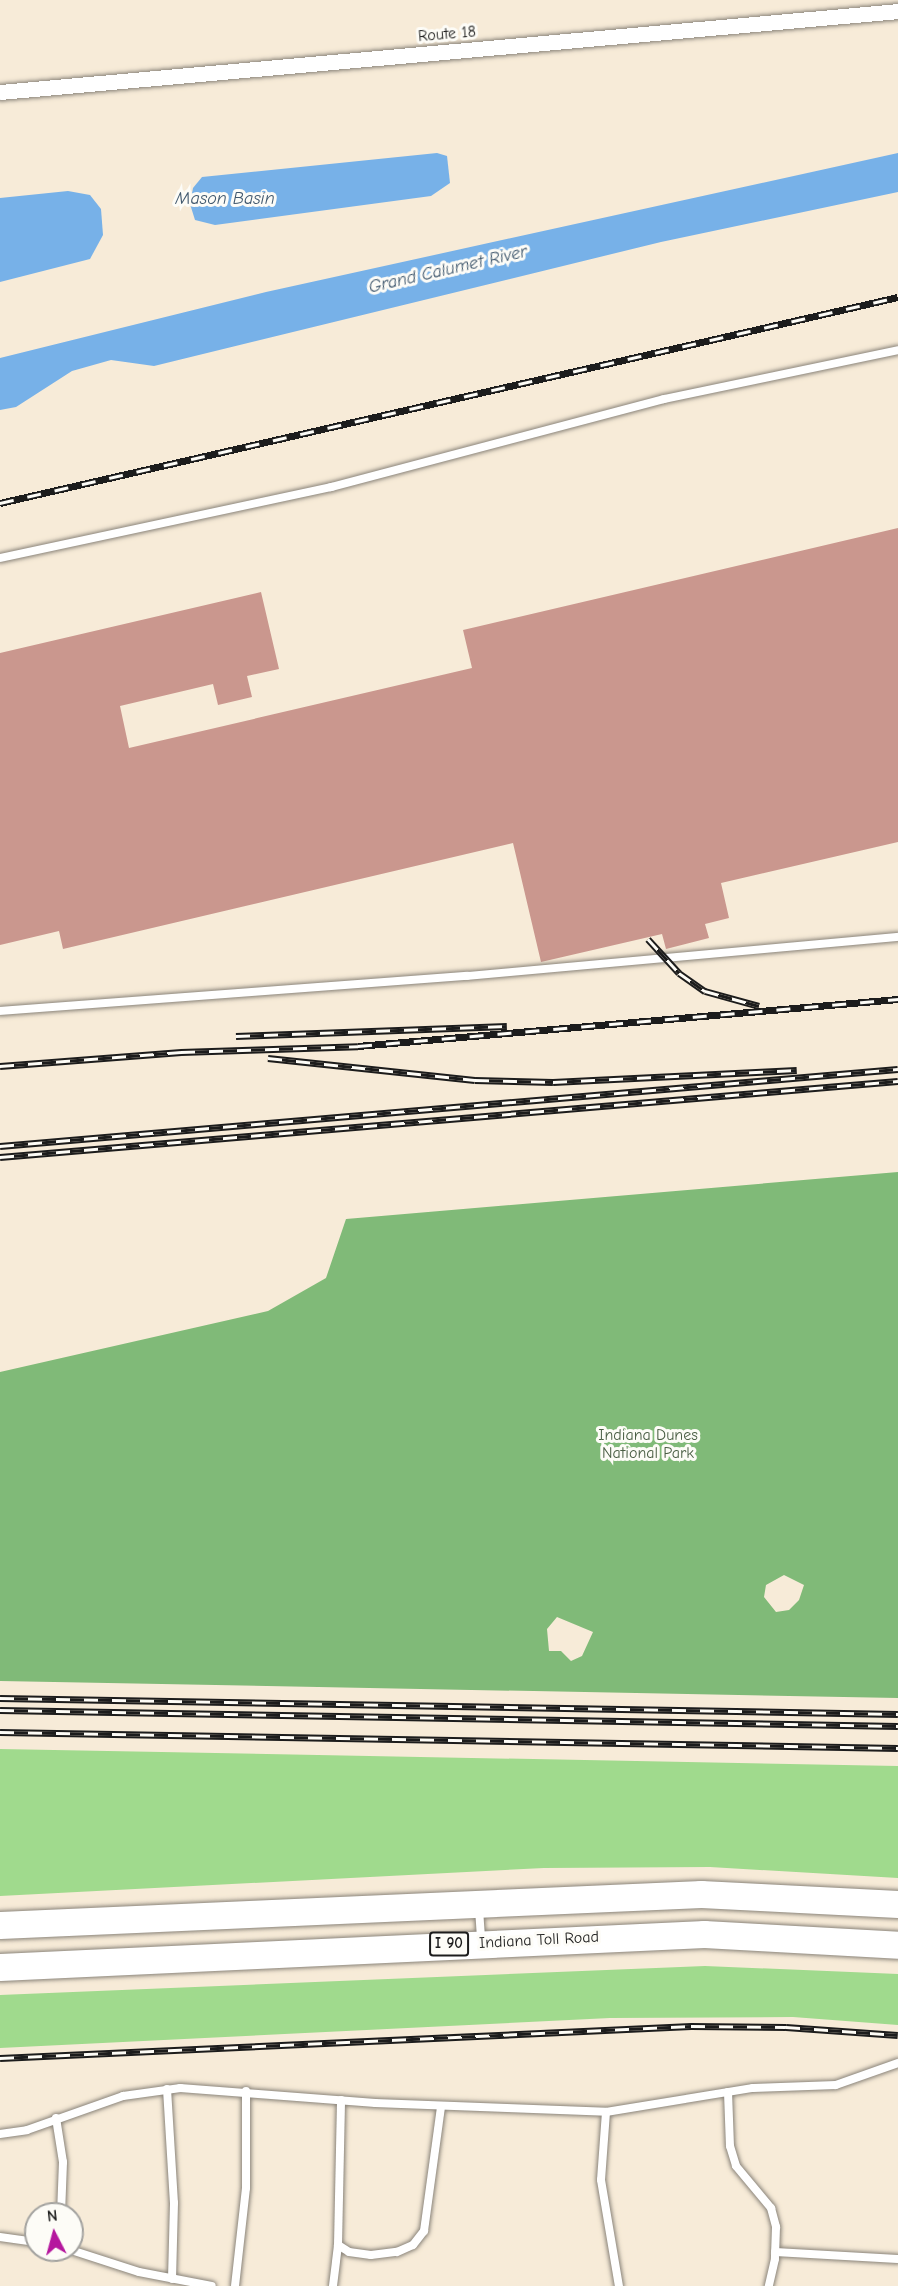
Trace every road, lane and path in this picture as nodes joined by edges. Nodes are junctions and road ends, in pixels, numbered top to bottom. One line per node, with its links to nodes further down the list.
1 (898, 11): 2 (street, Route 18)
2 (0, 92)
3 (898, 350): 4 (lane)
4 (0, 558)
5 (898, 937): 6 (lane)
6 (0, 1011)
7 (479, 1901): 8 (highway); 9 (highway); 10 (lane)
8 (898, 1904)
9 (0, 1925)
10 (481, 1942): 11 (highway, Indiana Toll Road / I 90); 12 (highway, Indiana Toll Road / I 90)
11 (898, 1945)
12 (0, 1967)
13 (898, 2063): 16 (lane)
14 (167, 2090): 15 (lane); 20 (lane); 29 (lane)
15 (246, 2091): 17 (lane); 31 (lane)
16 (728, 2092): 19 (lane); 26 (lane)
17 (340, 2100): 18 (lane); 25 (lane)
18 (441, 2107): 19 (lane); 25 (lane)
19 (606, 2112): 33 (lane)
20 (56, 2118): 21 (lane); 22 (lane)
21 (0, 2134)
22 (61, 2202)
23 (0, 2237): 24 (lane)
24 (24, 2240)
25 (338, 2245): 32 (lane)
26 (775, 2252): 28 (lane); 34 (lane)
27 (84, 2254): 29 (lane)
28 (898, 2259)
29 (172, 2279): 30 (lane)
30 (212, 2286)
31 (235, 2286)
32 (333, 2286)
33 (619, 2286)
34 (769, 2286)

